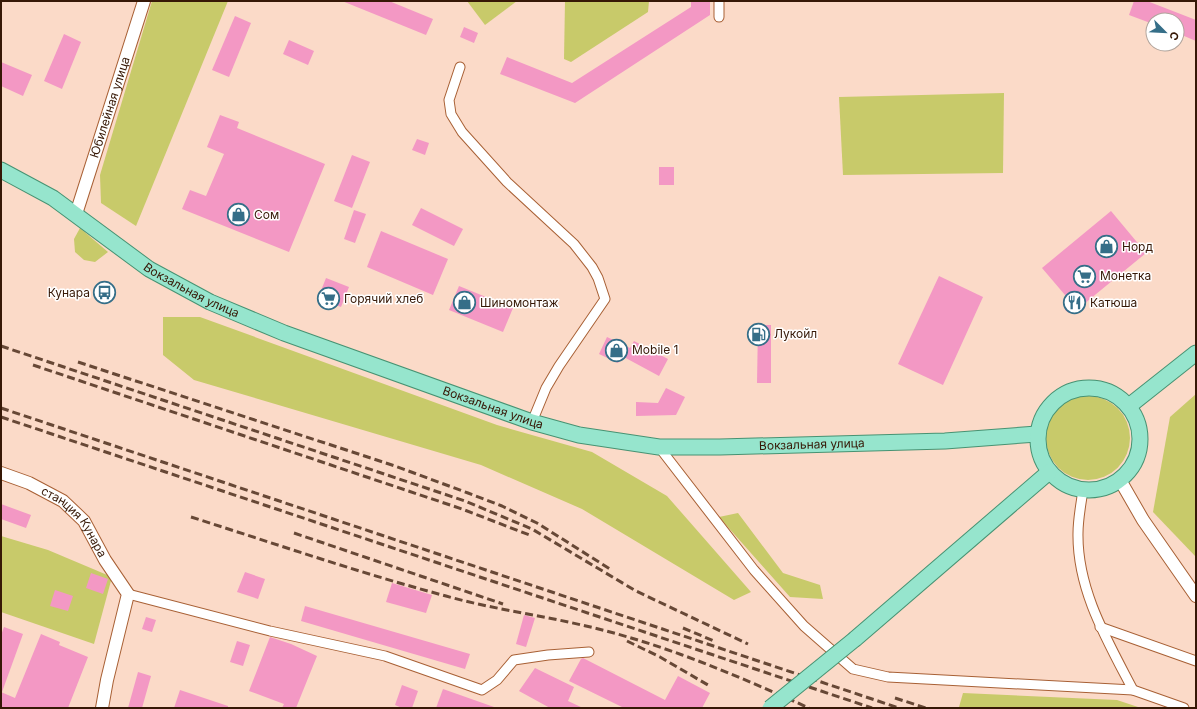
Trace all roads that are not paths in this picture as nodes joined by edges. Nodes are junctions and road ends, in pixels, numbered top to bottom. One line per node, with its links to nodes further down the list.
1 (144, 1): 6 (street, Юбилейная улица)
2 (719, 1): 3 (street)
3 (719, 17)
4 (460, 67): 9 (street)
5 (1, 170): 6 (main road, Вокзальная улица)
6 (76, 214): 9 (main road, Вокзальная улица)
7 (1196, 353): 8 (main road)
8 (1129, 406): 10 (main road); 14 (main road)
9 (532, 422): 11 (main road, Вокзальная улица)
10 (1037, 434): 11 (main road, Вокзальная улица); 12 (main road)
11 (659, 447): 21 (street)
12 (1049, 472): 15 (main road); 23 (main road, bridge)
13 (1, 473): 16 (street, станция Кунара)
14 (1120, 480): 15 (main road); 17 (street)
15 (1083, 490): 18 (street)
16 (128, 594): 19 (street); 22 (street)
17 (1196, 596)
18 (1100, 627): 20 (street); 21 (street)
19 (589, 652)
20 (1196, 660)
21 (1133, 690): 24 (street)
22 (102, 708)
23 (770, 708)
24 (1184, 708)

